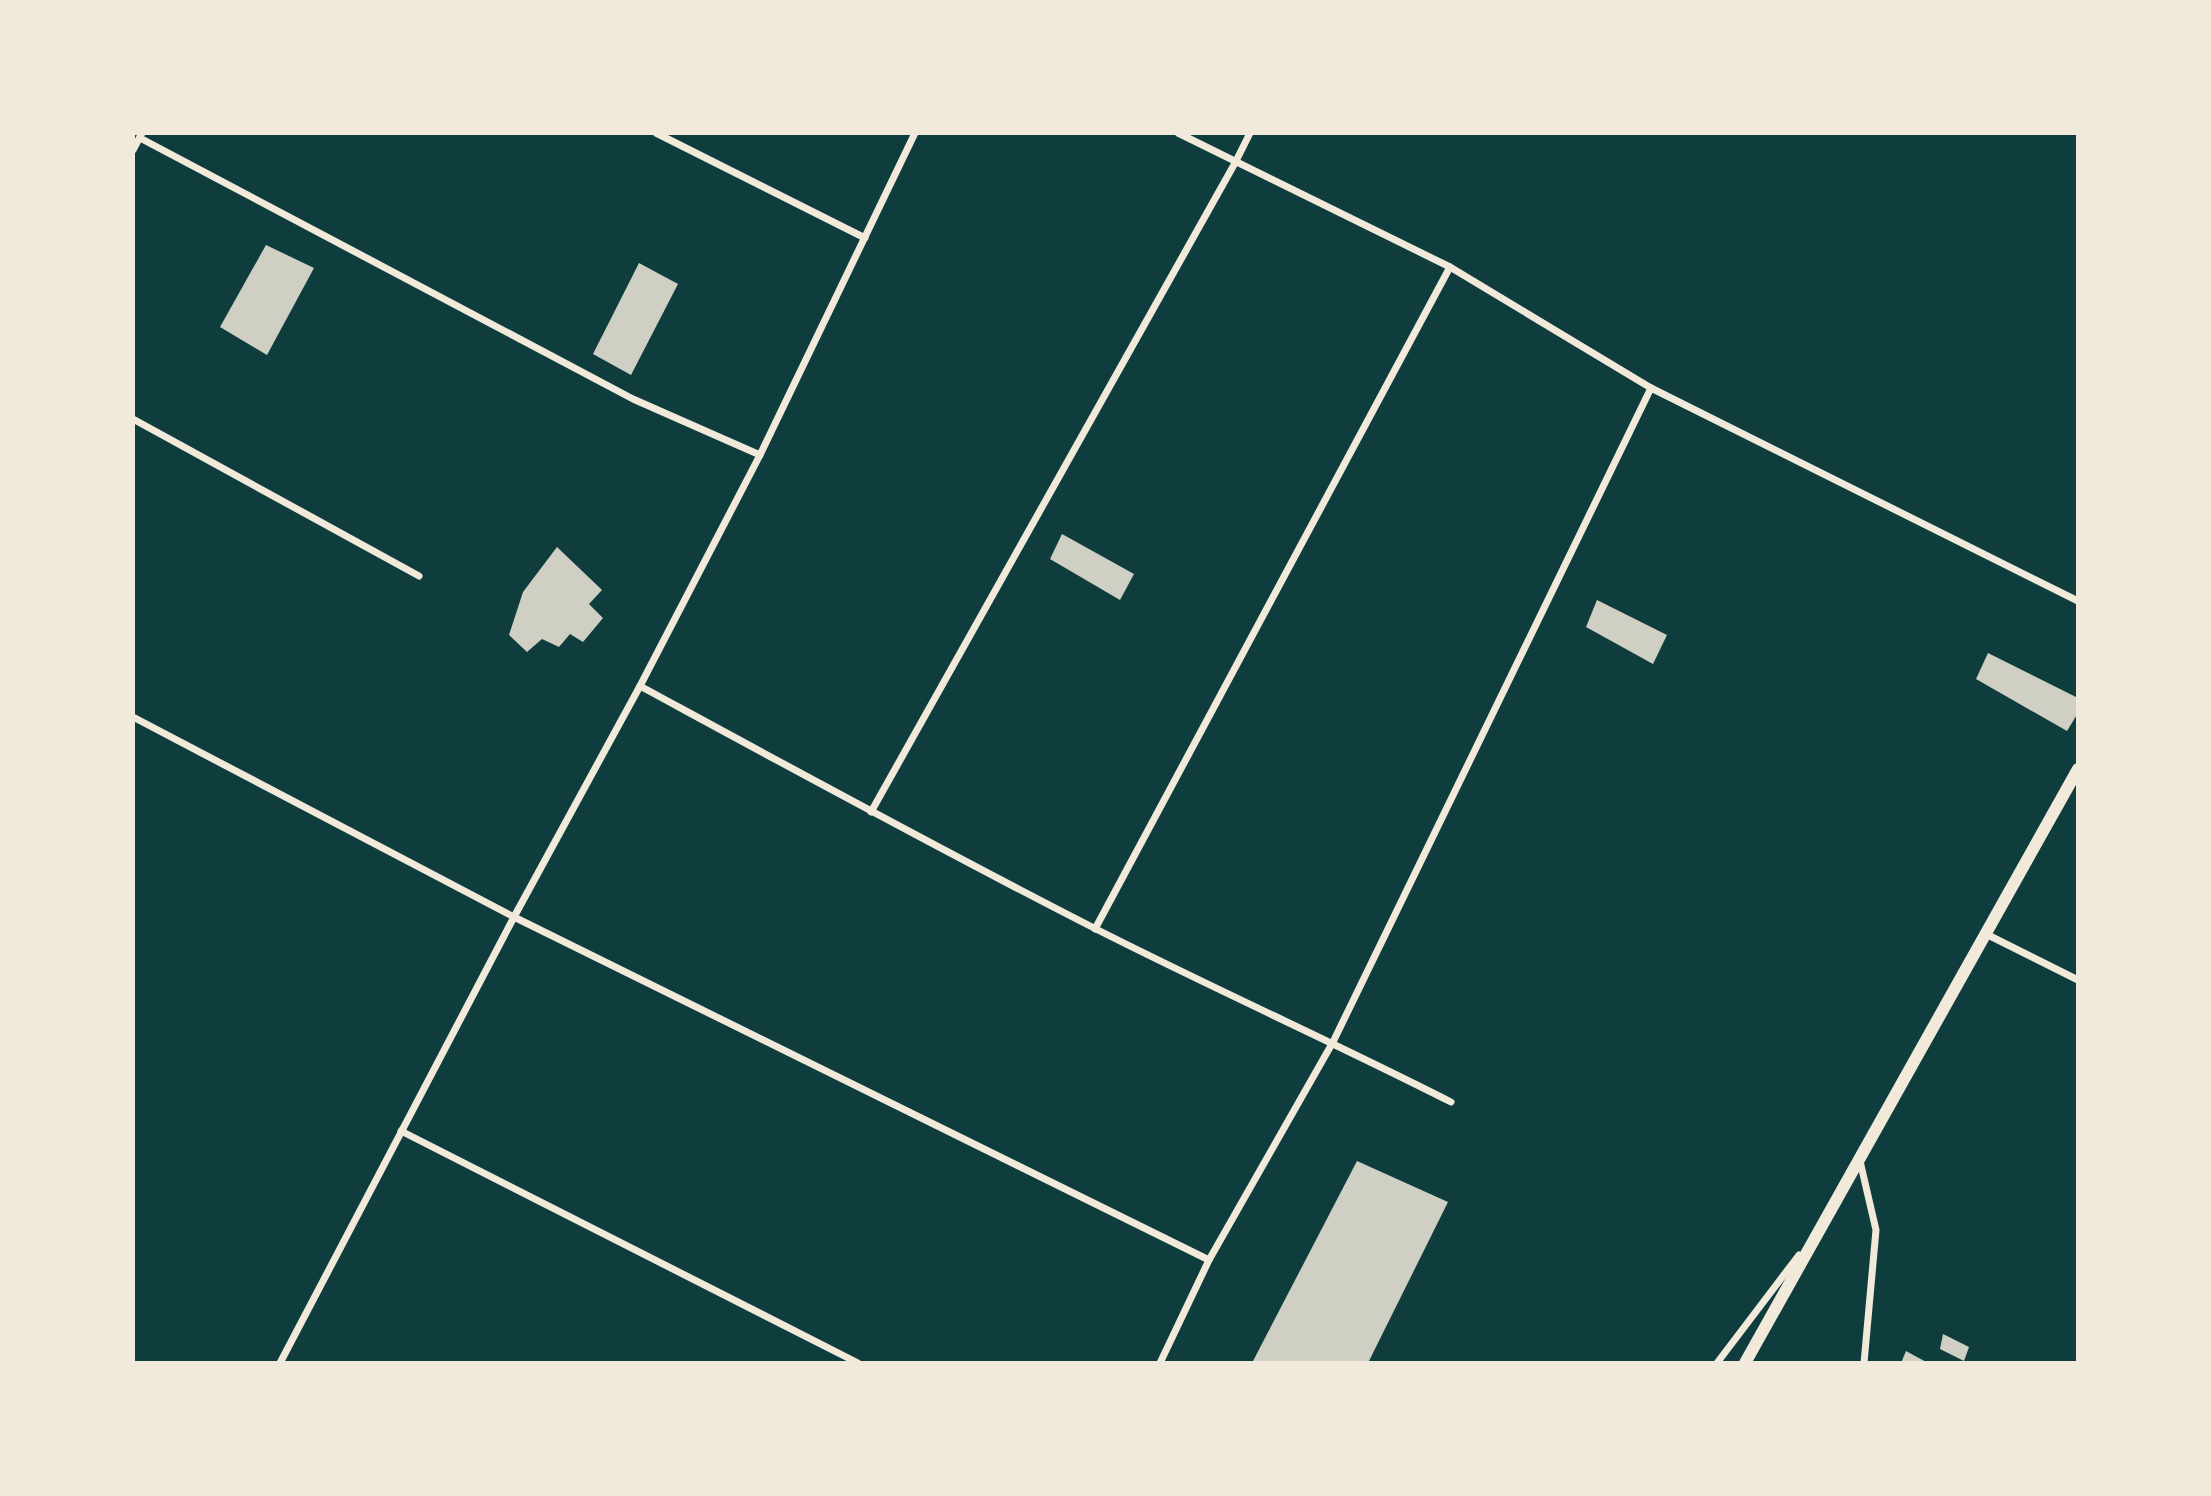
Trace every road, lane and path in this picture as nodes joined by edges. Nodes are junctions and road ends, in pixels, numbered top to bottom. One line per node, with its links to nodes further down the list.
1 (656, 133): 8 (street)
2 (915, 133): 8 (street)
3 (1178, 133): 7 (street)
4 (1250, 133): 7 (street)
5 (141, 136): 6 (street); 12 (street)
6 (133, 150)
7 (1236, 163): 9 (street); 18 (street)
8 (864, 238): 12 (street)
9 (1450, 267): 10 (street); 20 (street)
10 (1651, 388): 14 (street); 23 (street)
11 (133, 419): 13 (street)
12 (760, 455): 15 (street)
13 (419, 576)
14 (2078, 601)
15 (640, 687): 18 (street); 19 (street)
16 (133, 717): 19 (street)
17 (2078, 769): 21 (street)
18 (871, 812): 20 (street)
19 (514, 917): 25 (street); 28 (street)
20 (1096, 929): 23 (street)
21 (1986, 934): 22 (street); 26 (street)
22 (2078, 981)
23 (1333, 1042): 24 (street); 28 (street)
24 (1451, 1102)
25 (401, 1131): 29 (street); 30 (street)
26 (1860, 1161): 27 (street); 34 (street)
27 (1817, 1232): 32 (street); 33 (street)
28 (1209, 1260): 31 (street)
29 (279, 1363)
30 (858, 1363)
31 (1160, 1363)
32 (1717, 1363)
33 (1745, 1363)
34 (1864, 1363)

